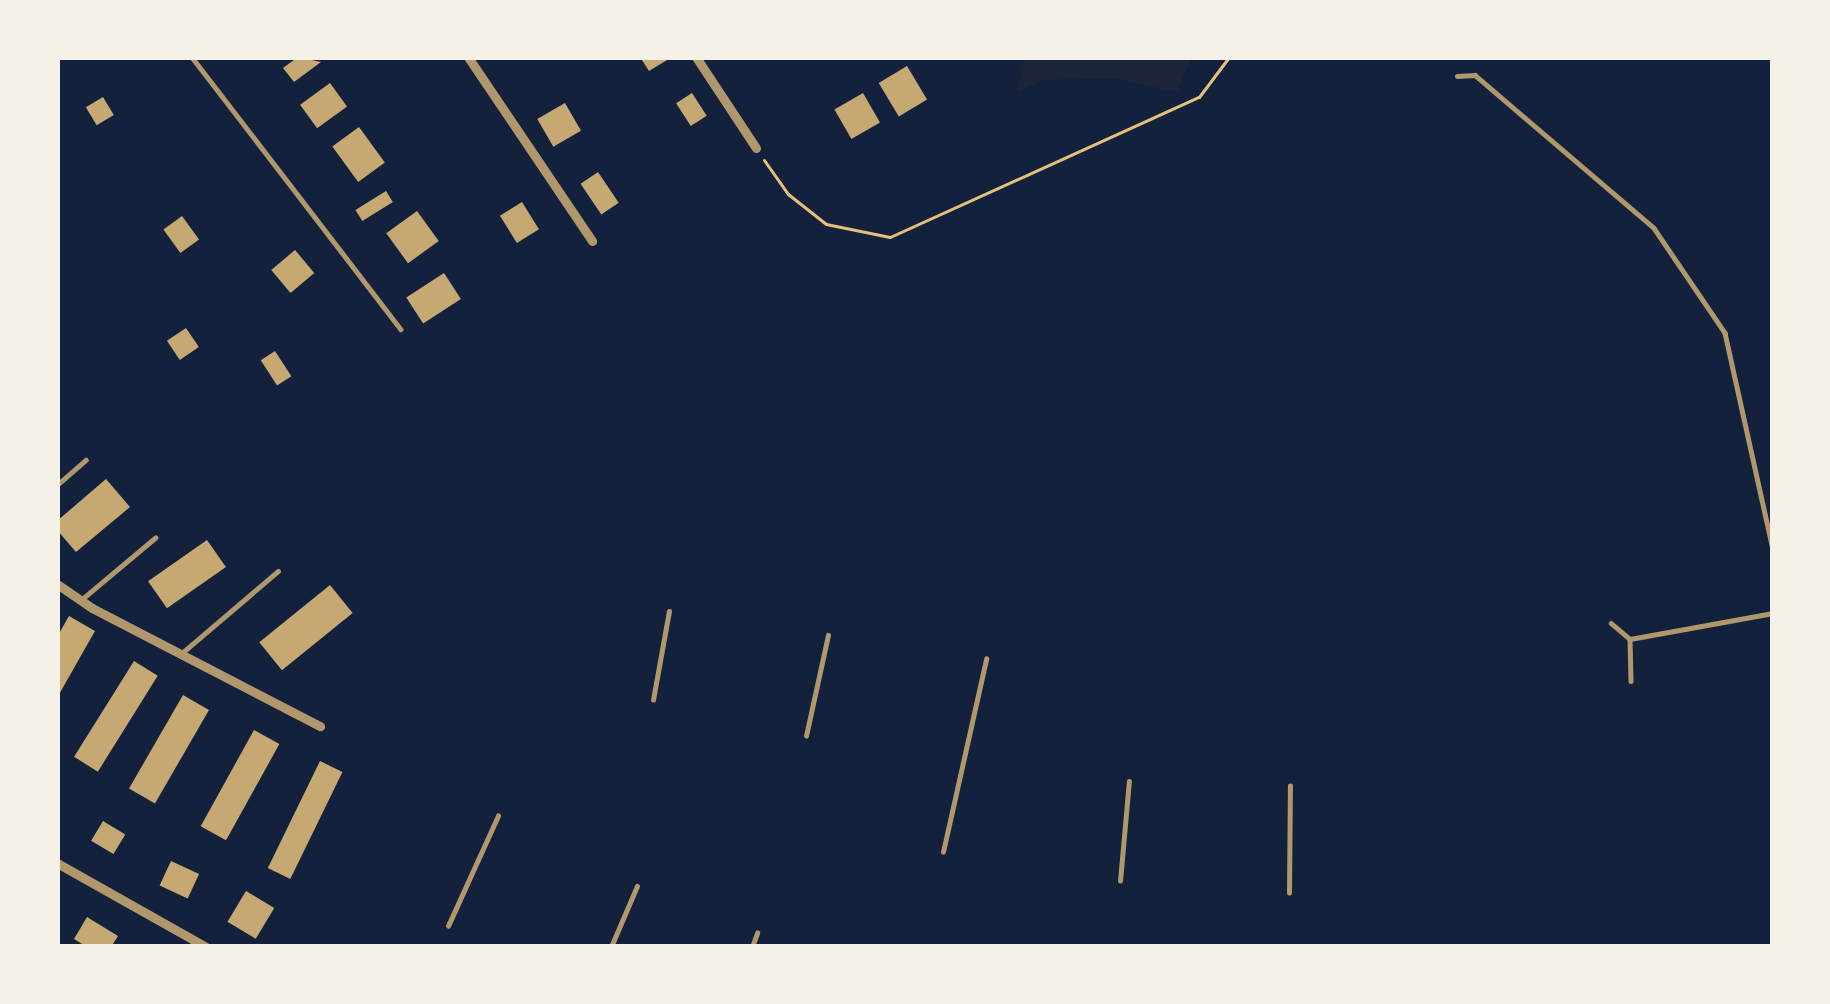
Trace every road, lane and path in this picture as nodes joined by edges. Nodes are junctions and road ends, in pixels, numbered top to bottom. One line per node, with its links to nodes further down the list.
1 (192, 57): 8 (lane)
2 (468, 57): 7 (street)
3 (695, 57): 6 (street)
4 (1229, 57): 6 (path)
5 (1457, 76): 12 (lane)
6 (756, 148)
7 (592, 241)
8 (401, 329)
9 (86, 460): 10 (lane)
10 (57, 485)
11 (155, 538): 15 (lane)
12 (1773, 549)
13 (278, 571): 21 (lane)
14 (57, 584): 15 (street)
15 (81, 600): 21 (street)
16 (669, 611): 24 (lane)
17 (1773, 613): 20 (lane)
18 (1611, 623): 20 (lane)
19 (828, 635): 26 (lane)
20 (1630, 639): 23 (lane)
21 (181, 654): 25 (street)
22 (986, 659): 30 (lane)
23 (1631, 681)
24 (653, 700)
25 (320, 726)
26 (806, 736)
27 (1130, 781): 32 (lane)
28 (1290, 786): 34 (lane)
29 (498, 816): 35 (lane)
30 (943, 852)
31 (57, 863): 37 (street)
32 (1120, 881)
33 (637, 886): 38 (lane)
34 (1289, 893)
35 (448, 926)
36 (758, 933): 39 (lane)
37 (206, 947)
38 (610, 947)
39 (752, 947)

